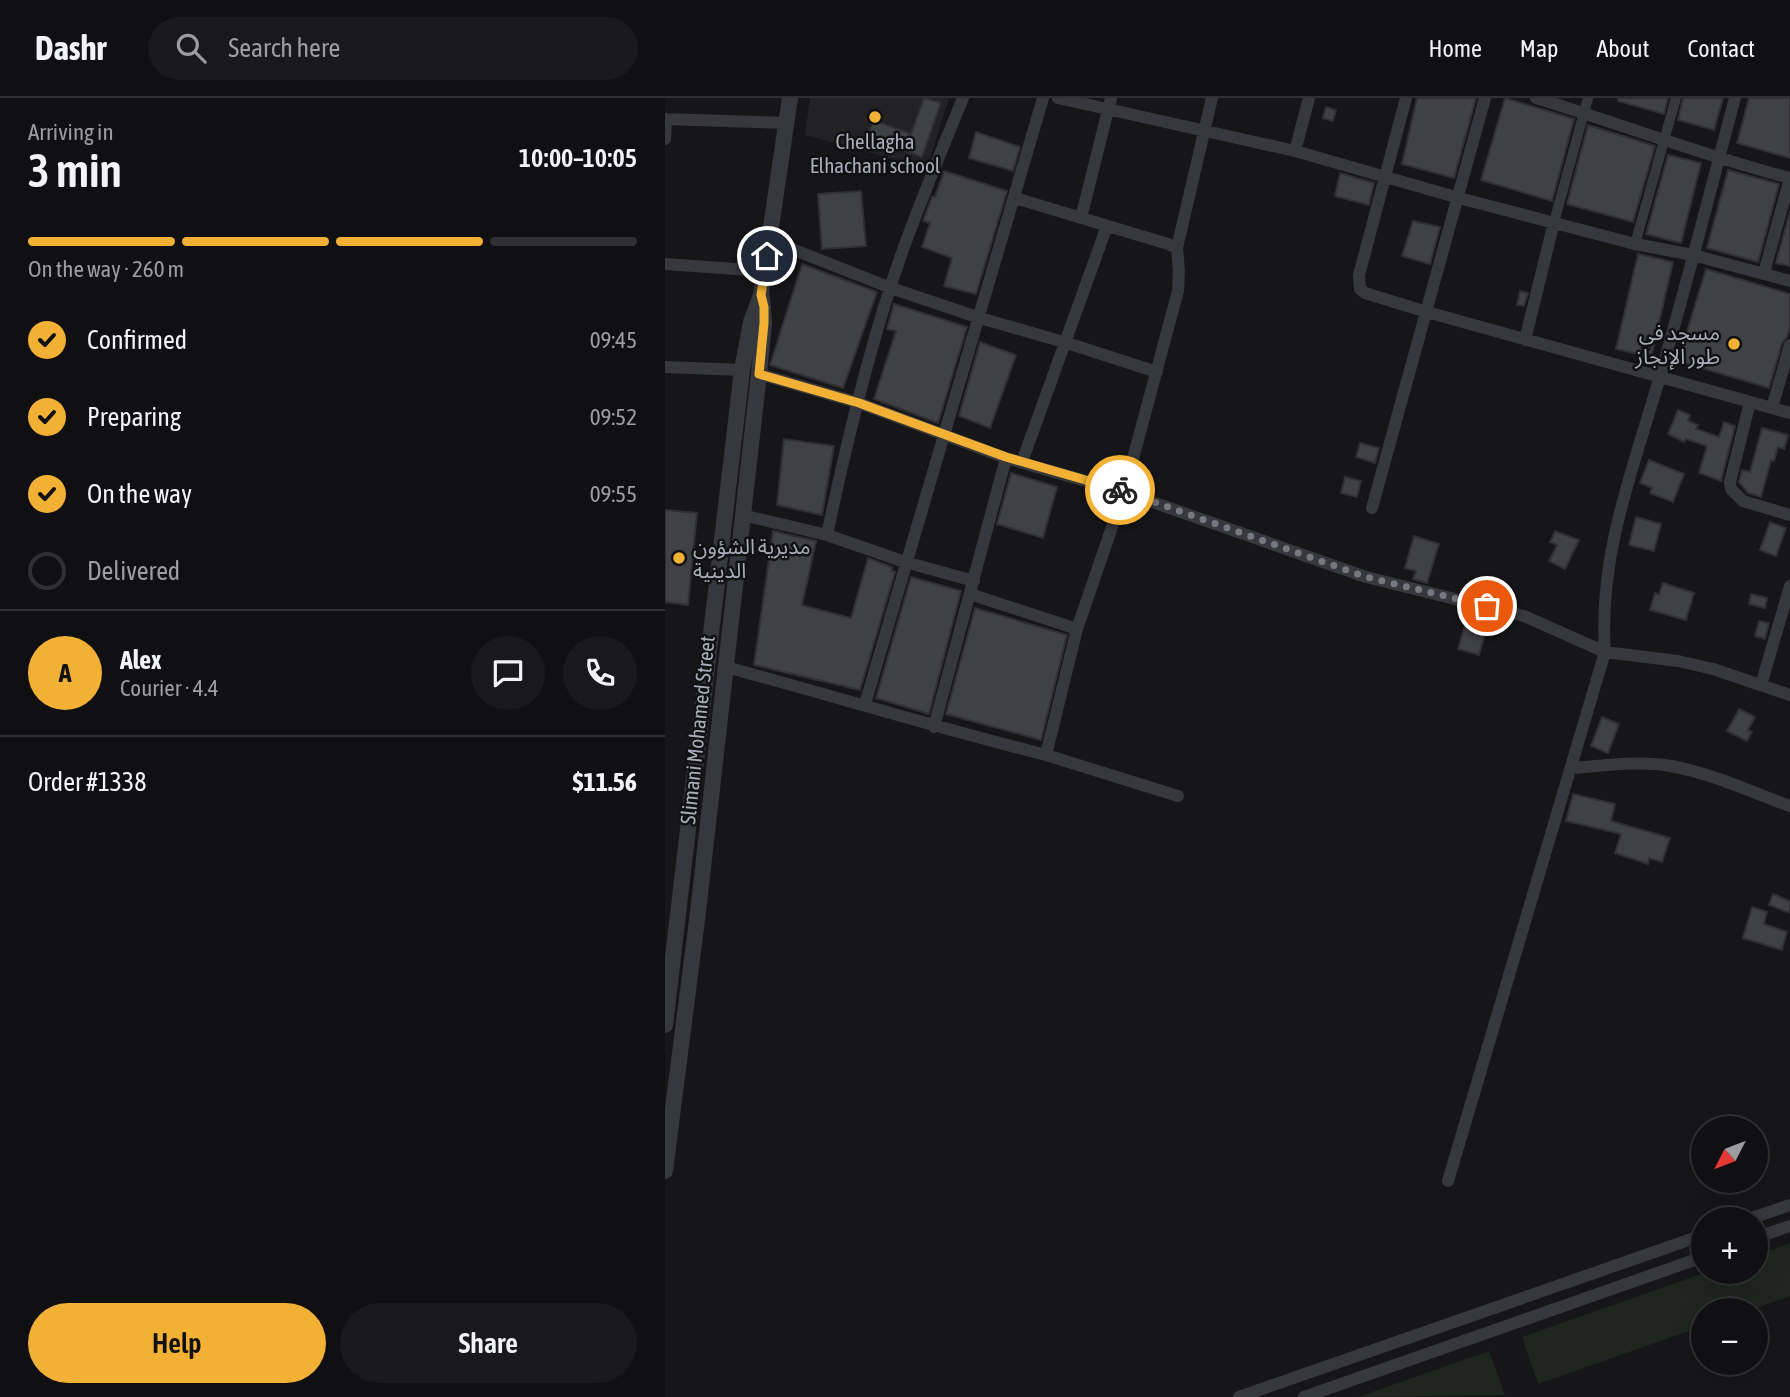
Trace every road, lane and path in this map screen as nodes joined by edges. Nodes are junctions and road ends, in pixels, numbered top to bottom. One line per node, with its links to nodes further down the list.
1 (790, 98): 16 (street, Slimani Mohamed Street)
2 (963, 98): 36 (street)
3 (1043, 98): 23 (street)
4 (1058, 98): 13 (street)
5 (1212, 98): 17 (street)
6 (1309, 98): 20 (street)
7 (1406, 98): 22 (street)
8 (1485, 98): 24 (street)
9 (1536, 98): 14 (street)
10 (1588, 98): 14 (street)
11 (1676, 98): 19 (street)
12 (1735, 98): 21 (street)
13 (1110, 103): 17 (street); 25 (street)
14 (1584, 113): 19 (street); 26 (street)
15 (666, 119): 16 (street); 18 (street)
16 (787, 123): 28 (street, Slimani Mohamed Street)
17 (1203, 131): 20 (street); 30 (street)
18 (665, 139)
19 (1665, 139): 21 (street); 29 (street)
20 (1295, 151): 22 (street)
21 (1719, 159): 31 (street); 34 (street)
22 (1384, 177): 24 (street); 38 (street)
23 (1014, 198): 25 (street); 39 (street)
24 (1459, 198): 26 (street); 38 (street)
25 (1081, 218): 27 (street)
26 (1554, 222): 29 (street); 40 (street)
27 (1107, 226): 30 (street); 41 (street)
28 (769, 240): 33 (street, Slimani Mohamed Street); 36 (street)
29 (1635, 244): 31 (street)
30 (1177, 248): 45 (street)
31 (1693, 255): 34 (street); 47 (street)
32 (665, 264): 33 (street)
33 (765, 271): 37 (street, Slimani Mohamed Street)
34 (1764, 273): 35 (street)
35 (1790, 281)
36 (891, 288): 39 (street); 49 (street)
37 (761, 295): 44 (street, Slimani Mohamed Street); 46 (street, Slimani Mohamed Street)
38 (1427, 313): 40 (street); 56 (street)
39 (980, 318): 41 (street); 52 (street)
40 (1525, 340): 47 (street)
41 (1066, 343): 45 (street); 54 (street)
42 (1790, 345): 50 (street)
43 (665, 368): 44 (street)
44 (742, 370): 74 (street, Slimani Mohamed Street)
45 (1157, 372): 55 (street)
46 (759, 374): 49 (street); 58 (street, Slimani Mohamed Street)
47 (1660, 378): 48 (street); 64 (street)
48 (1750, 402): 50 (street); 57 (street)
49 (859, 403): 52 (street); 59 (street)
50 (1772, 408): 51 (street)
51 (1790, 413)
52 (944, 436): 53 (street); 60 (street)
53 (1006, 457): 54 (street); 62 (street)
54 (1022, 462): 55 (street)
55 (1124, 492): 63 (street); 64 (street)
56 (1372, 508)
57 (1790, 515)
58 (742, 516): 59 (street); 65 (street, Slimani Mohamed Street)
59 (827, 535): 60 (street)
60 (905, 562): 62 (street); 68 (street)
61 (1790, 586): 66 (street)
62 (972, 588): 63 (street); 69 (street)
63 (1077, 629): 70 (street)
64 (1605, 652): 66 (street); 71 (street)
65 (726, 667): 68 (street); 75 (street, Slimani Mohamed Street)
66 (1761, 685): 67 (street)
67 (1790, 695)
68 (865, 704): 69 (street)
69 (934, 727): 70 (street)
70 (1046, 755): 72 (street)
71 (1572, 768): 73 (street); 76 (street)
72 (1178, 796)
73 (1790, 806)
74 (665, 1025)
75 (665, 1171)
76 (1448, 1181)
77 (1790, 1205): 78 (street)
78 (1768, 1212)
79 (1790, 1226): 80 (street)
80 (1768, 1234)
81 (1691, 1239): 83 (street)
82 (1691, 1261): 84 (street)
83 (1239, 1397)
84 (1304, 1397)

